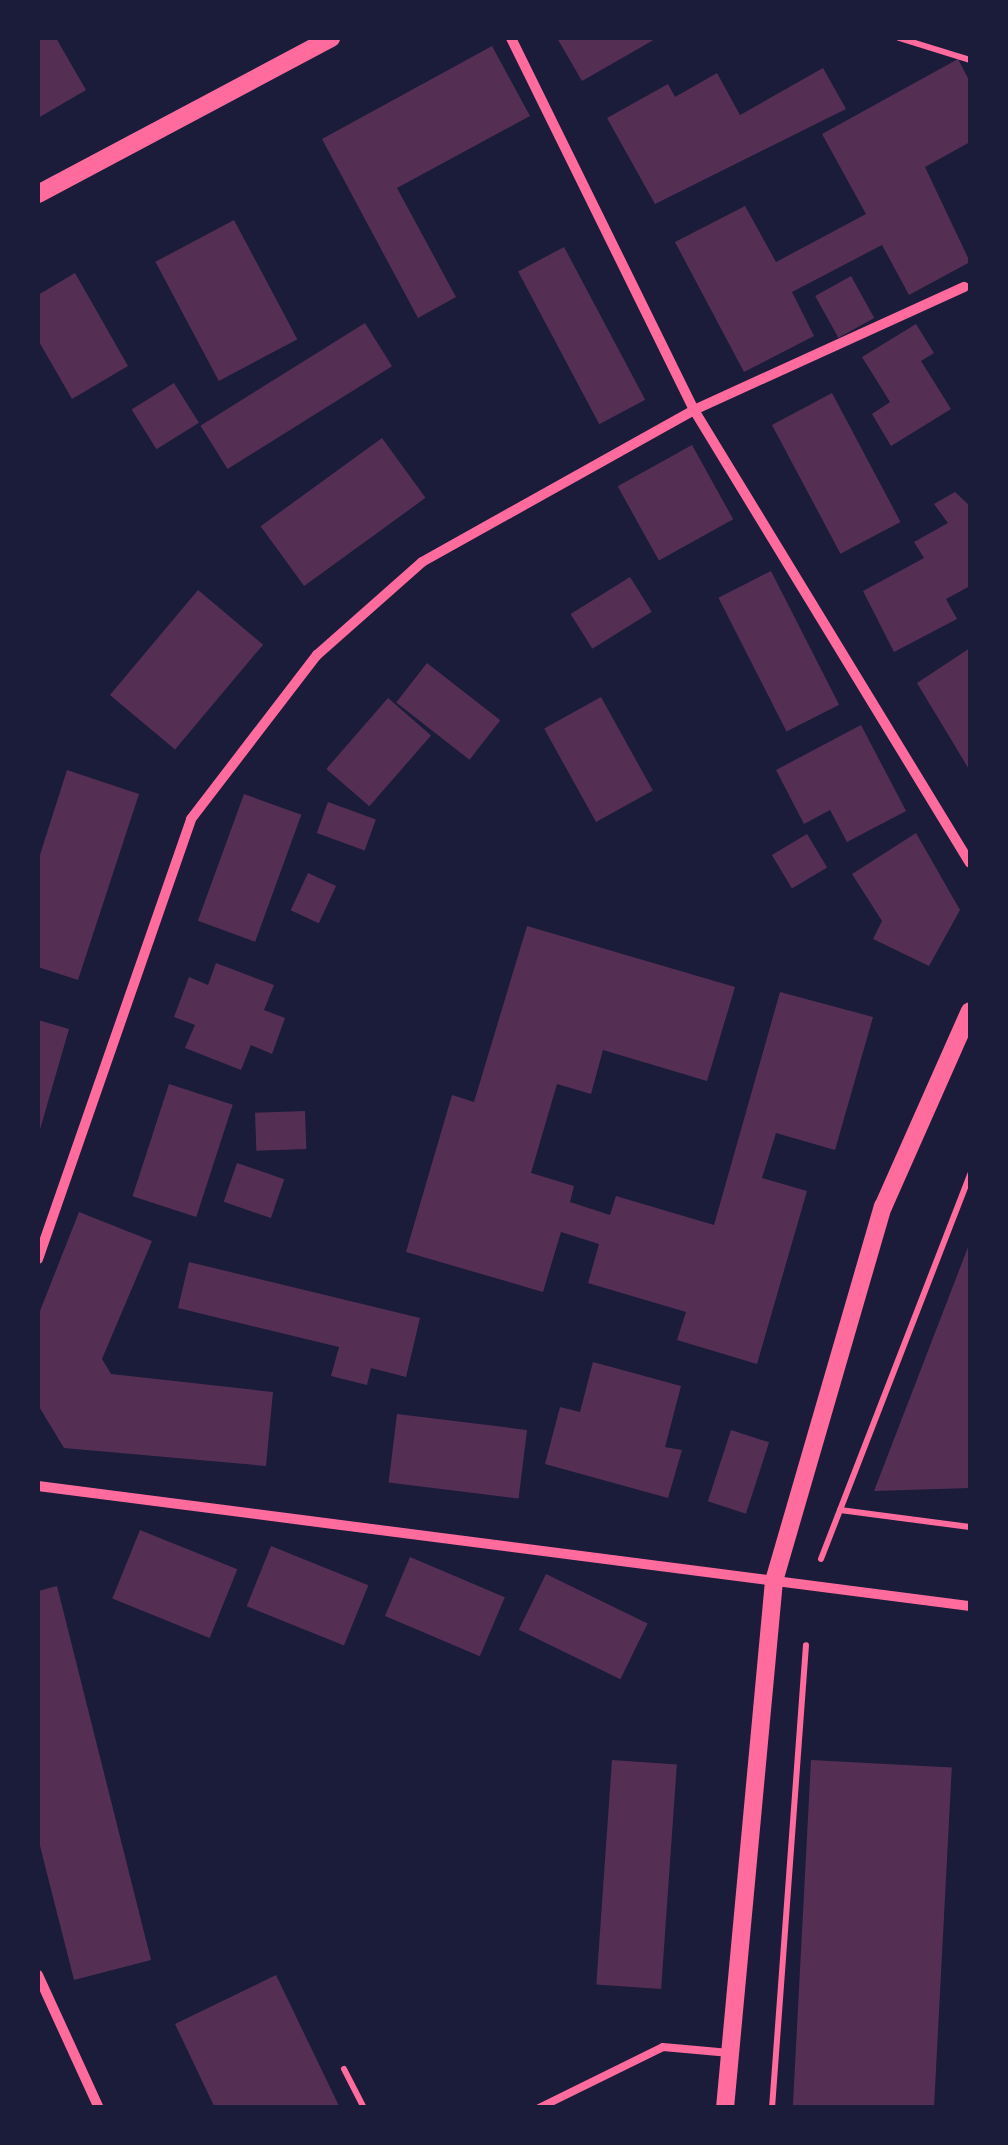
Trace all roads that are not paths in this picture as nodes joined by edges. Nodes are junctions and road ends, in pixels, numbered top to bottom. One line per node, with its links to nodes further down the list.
1 (331, 38): 3 (street)
2 (512, 38): 5 (street)
3 (38, 194)
4 (964, 287): 5 (street)
5 (694, 410): 6 (street); 8 (street)
6 (970, 863)
7 (970, 1012): 10 (street)
8 (38, 1259)
9 (38, 1486): 10 (street)
10 (774, 1581): 11 (street); 13 (street)
11 (970, 1606)
12 (38, 1975): 14 (street)
13 (730, 2053): 15 (lane); 16 (street)
14 (98, 2108)
15 (539, 2108)
16 (725, 2108)

